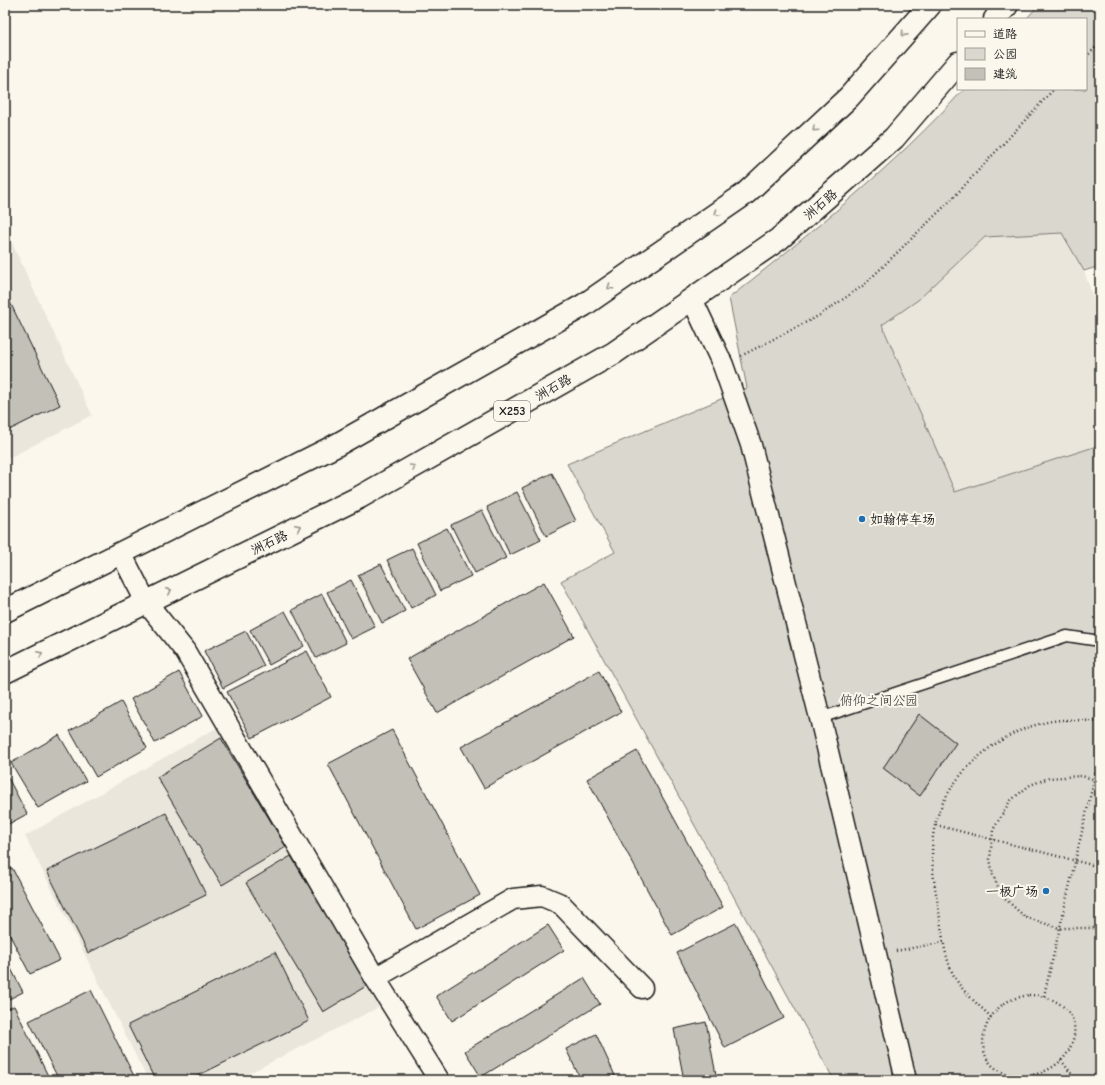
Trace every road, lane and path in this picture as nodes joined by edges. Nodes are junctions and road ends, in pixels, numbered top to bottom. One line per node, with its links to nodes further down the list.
1 (930, 5): 10 (main road, one-way to 10)
2 (1007, 5): 3 (main road)
3 (996, 18)
4 (1100, 43): 5 (path)
5 (1087, 56)
6 (957, 64): 8 (main road, 洲石路 / X253)
7 (1053, 90): 9 (path)
8 (692, 299): 9 (street); 11 (main road, 洲石路 / X253, one-way to 8)
9 (723, 365): 15 (street)
10 (121, 553): 11 (street); 12 (main road)
11 (146, 602): 14 (main road, 洲石路 / X253, one-way to 11); 28 (street)
12 (5, 611)
13 (1100, 641): 15 (lane)
14 (5, 672)
15 (820, 718): 27 (street)
16 (1100, 722): 20 (path)
17 (1100, 754): 18 (path)
18 (1094, 778): 19 (path); 21 (path); 22 (path)
19 (1100, 781)
20 (936, 825): 21 (path); 26 (path)
21 (991, 839): 22 (path); 24 (path)
22 (1074, 860): 23 (path); 24 (path)
23 (1100, 867)
24 (1059, 928): 25 (path); 30 (path)
25 (1100, 928)
26 (944, 942): 27 (path); 31 (path)
27 (876, 955): 34 (street)
28 (375, 978): 29 (street); 33 (street)
29 (642, 988)
30 (1044, 996): 31 (path); 32 (path)
31 (991, 1017): 32 (path)
32 (1062, 1060): 35 (path)
33 (439, 1080)
34 (906, 1080)
35 (1076, 1080)

